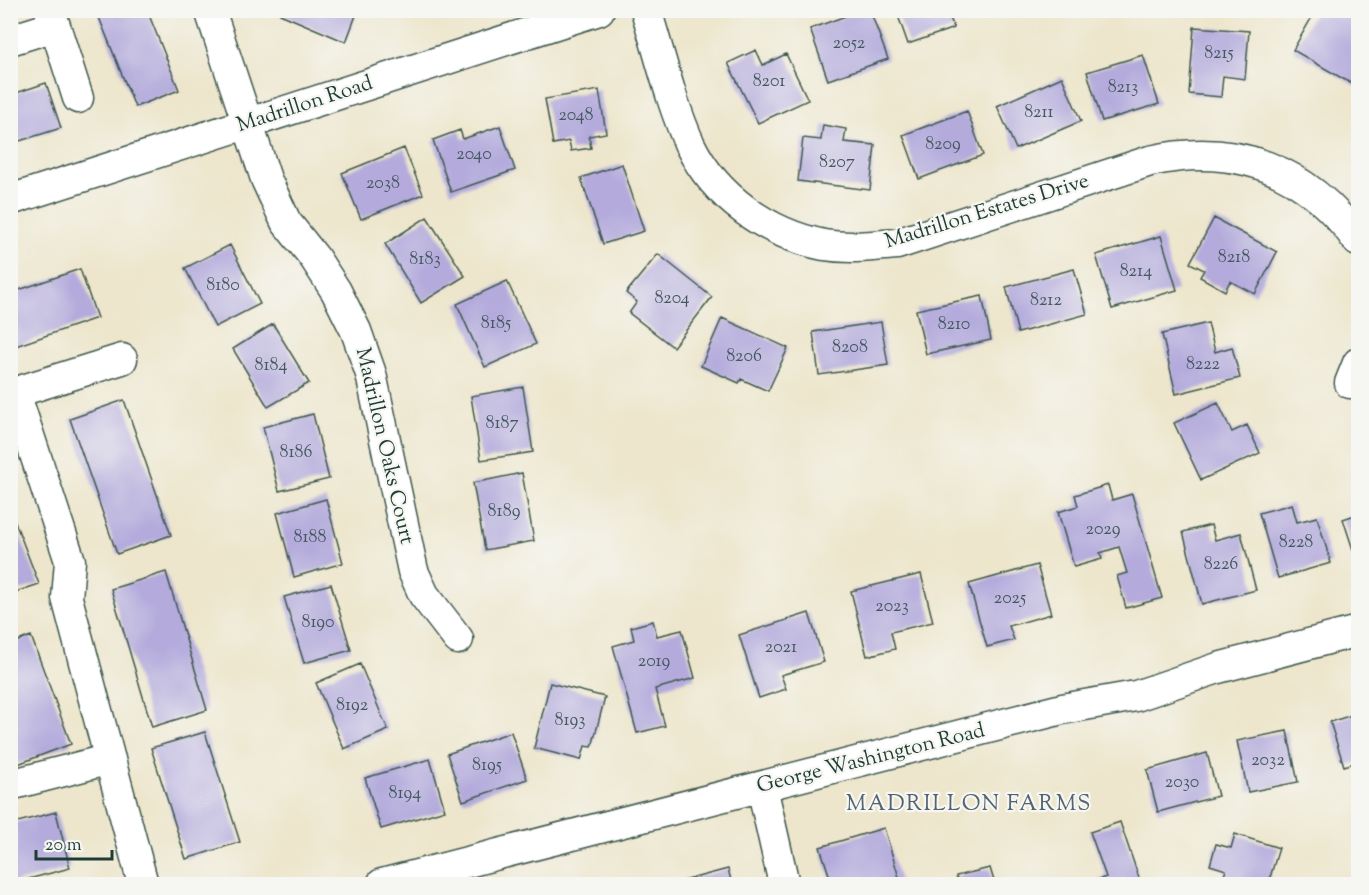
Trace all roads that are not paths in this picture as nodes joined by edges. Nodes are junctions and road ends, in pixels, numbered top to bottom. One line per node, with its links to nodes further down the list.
1 (210, 10): 7 (street, Madrillon Oaks Court)
2 (599, 10): 7 (street, Madrillon Road)
3 (646, 10): 9 (street, Madrillon Estates Drive)
4 (52, 18): 5 (street); 6 (street)
5 (10, 40)
6 (78, 98)
7 (247, 123): 8 (street, Madrillon Road); 13 (street, Madrillon Oaks Court)
8 (10, 200)
9 (1359, 241)
10 (122, 359): 11 (street)
11 (13, 393): 14 (street)
12 (1359, 631): 16 (street, George Washington Road)
13 (458, 639)
14 (110, 759): 15 (street); 18 (street)
15 (10, 785)
16 (762, 787): 17 (street, George Washington Road); 20 (street)
17 (419, 880): 19 (street, George Washington Road)
18 (143, 885)
19 (382, 885)
20 (784, 885)

